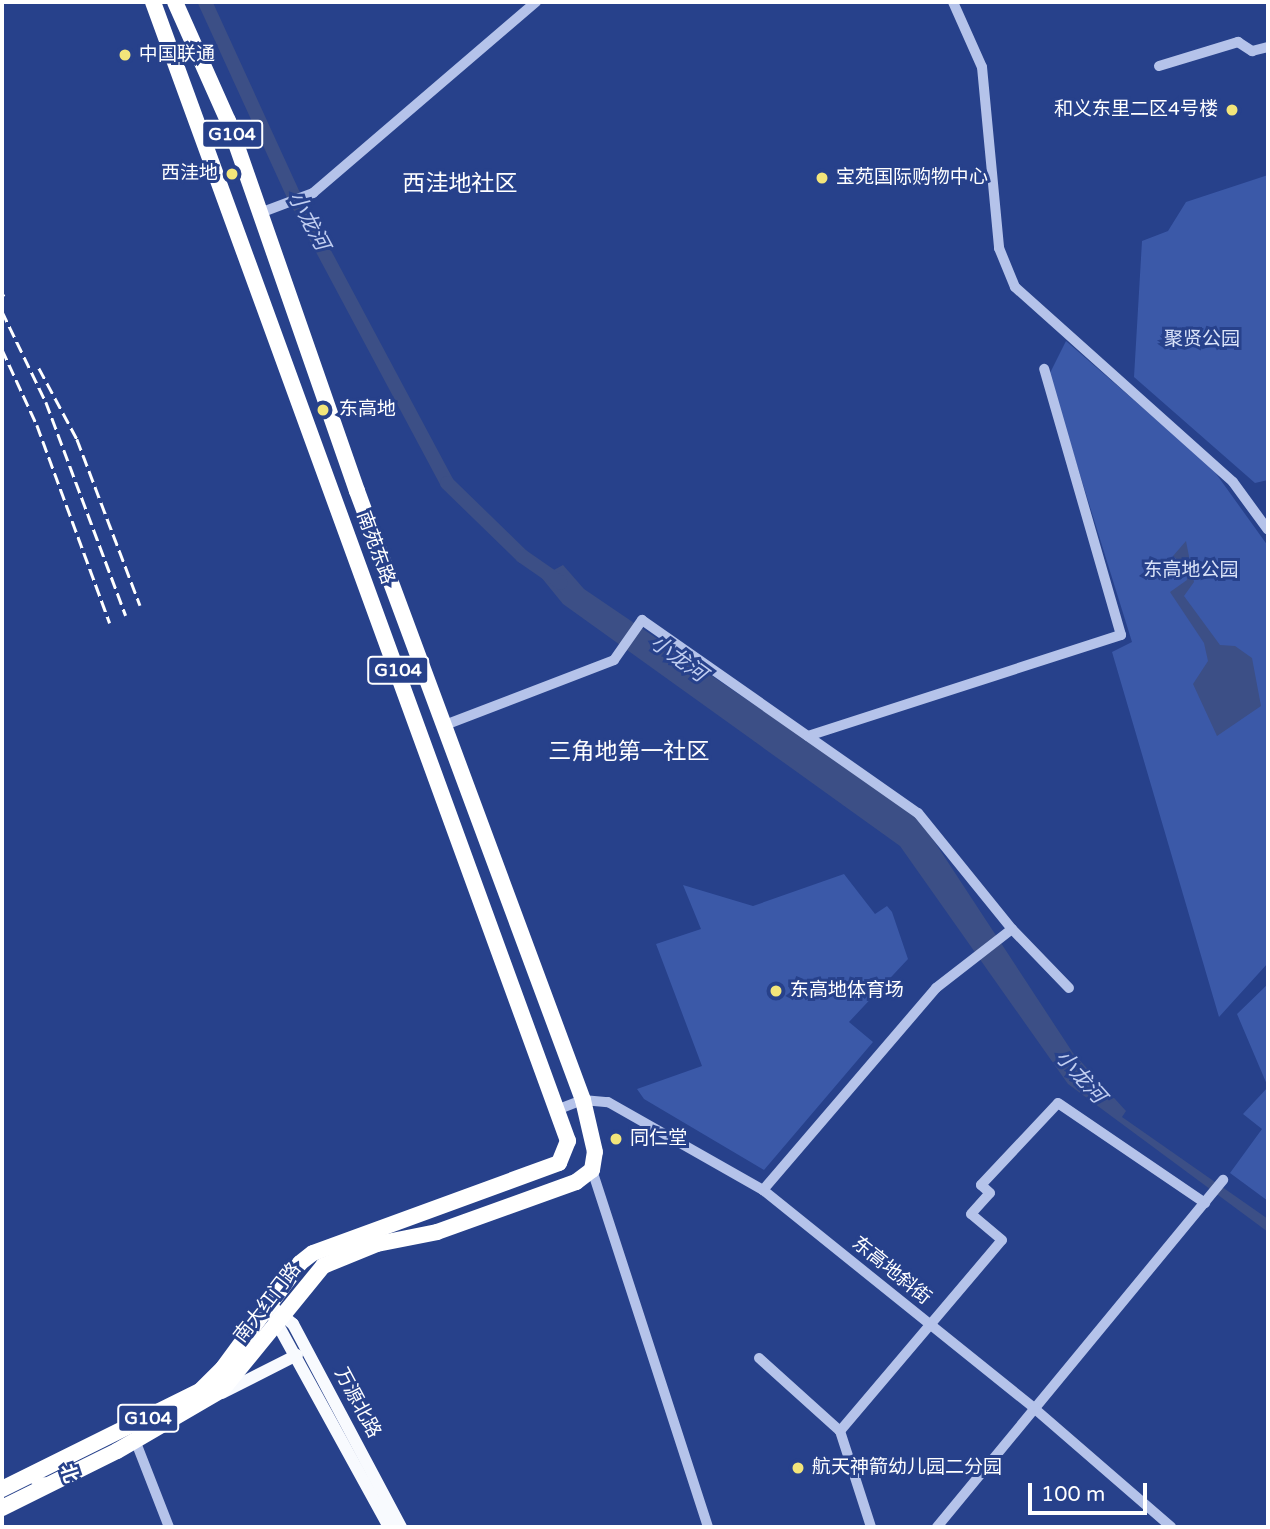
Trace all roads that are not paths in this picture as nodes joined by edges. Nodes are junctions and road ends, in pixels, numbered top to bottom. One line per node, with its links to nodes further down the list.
1 (153, 2): 15 (highway, 南苑东路 / G104)
2 (175, 2): 7 (highway, 南苑东路 / G104)
3 (537, 2): 7 (street)
4 (953, 2): 9 (street)
5 (1268, 47): 6 (street)
6 (1159, 66)
7 (267, 210): 10 (highway, 南苑东路 / G104)
8 (1044, 369): 11 (street)
9 (1268, 530)
10 (445, 725): 11 (street); 14 (highway, 南苑东路 / G104)
11 (808, 736): 12 (street)
12 (1009, 932): 13 (street); 18 (street)
13 (1069, 988)
14 (583, 1100): 15 (street); 16 (highway, G104); 18 (street, 东高地斜街)
15 (559, 1109): 20 (highway, 南大红门路 / G104)
16 (592, 1170): 21 (highway, 南大红门路 / G104); 34 (street)
17 (1223, 1180): 19 (street)
18 (763, 1190): 22 (street, 东高地斜街)
19 (1207, 1201): 22 (street); 26 (street)
20 (267, 1307): 21 (main road); 29 (highway, 南大红门路 / G104)
21 (282, 1318): 23 (main road, 万源北路); 25 (highway, 南大红门路 / G104); 33 (main road, 万源北路)
22 (930, 1325): 26 (street, 东高地斜街); 27 (street)
23 (297, 1355): 25 (main road); 32 (main road, 万源北路)
24 (759, 1358): 27 (street)
25 (203, 1404): 28 (highway, 南大红门路 / G104)
26 (1035, 1409): 36 (street); 37 (street, 东高地斜街)
27 (841, 1431): 35 (street)
28 (135, 1440): 30 (highway, 南大红门路 / G104); 31 (street)
29 (2, 1489)
30 (2, 1508)
31 (169, 1527)
32 (389, 1527)
33 (401, 1527)
34 (708, 1527)
35 (871, 1527)
36 (937, 1527)
37 (1171, 1527)

